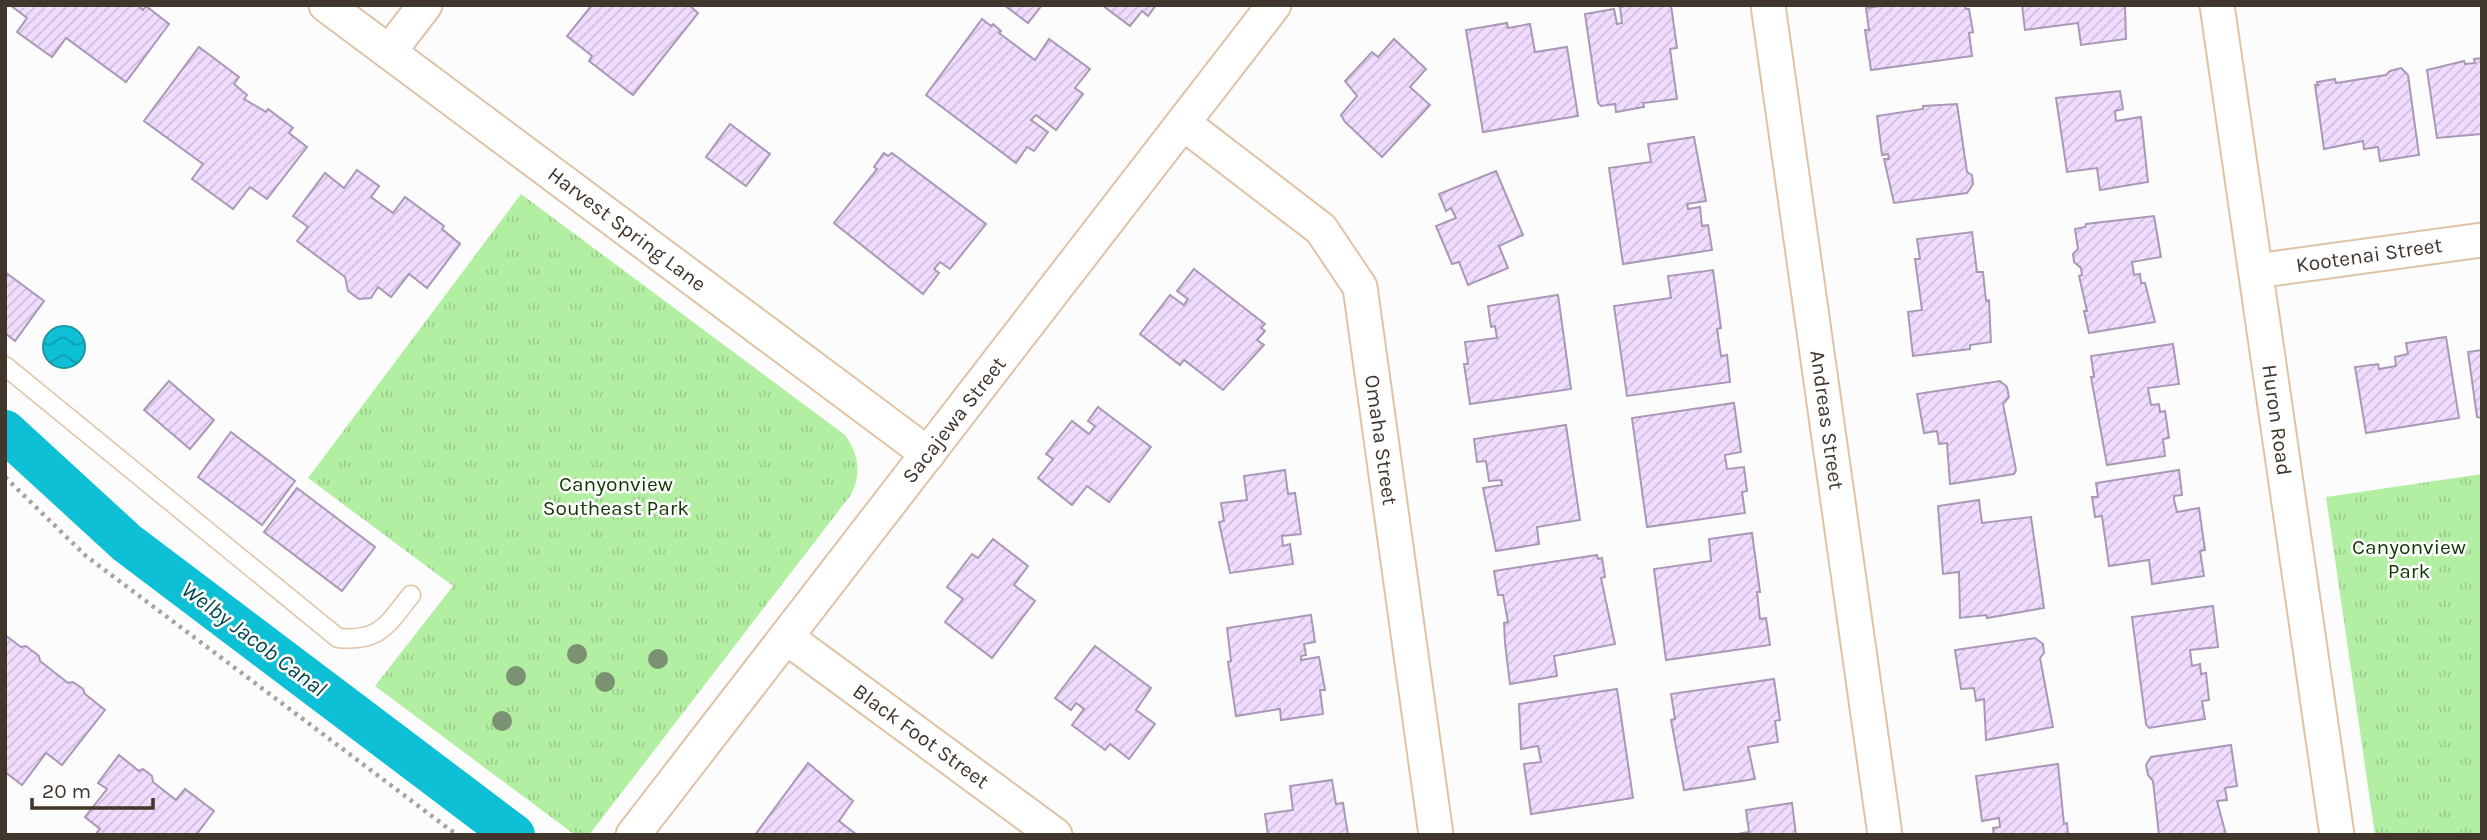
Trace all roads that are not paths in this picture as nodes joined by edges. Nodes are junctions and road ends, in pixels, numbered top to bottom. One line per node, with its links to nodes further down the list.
1 (326, 5): 6 (street, Harvest Spring Lane)
2 (425, 5): 6 (street)
3 (1274, 5): 7 (street, Sacajewa Street)
4 (1768, 5): 17 (street, Andreas Street)
5 (2217, 5): 9 (street, Huron Road)
6 (389, 52): 11 (street, Harvest Spring Lane)
7 (1183, 123): 11 (street, Sacajewa Street); 16 (street, Omaha Street)
8 (2482, 240): 9 (street, Kootenai Street)
9 (2256, 271): 18 (street, Huron Road)
10 (5, 366): 12 (lane)
11 (928, 454): 13 (street, Sacajewa Street)
12 (411, 595)
13 (786, 637): 14 (street, Sacajewa Street); 15 (street, Black Foot Street)
14 (633, 835)
15 (1055, 835)
16 (1436, 835)
17 (1885, 835)
18 (2337, 835)

